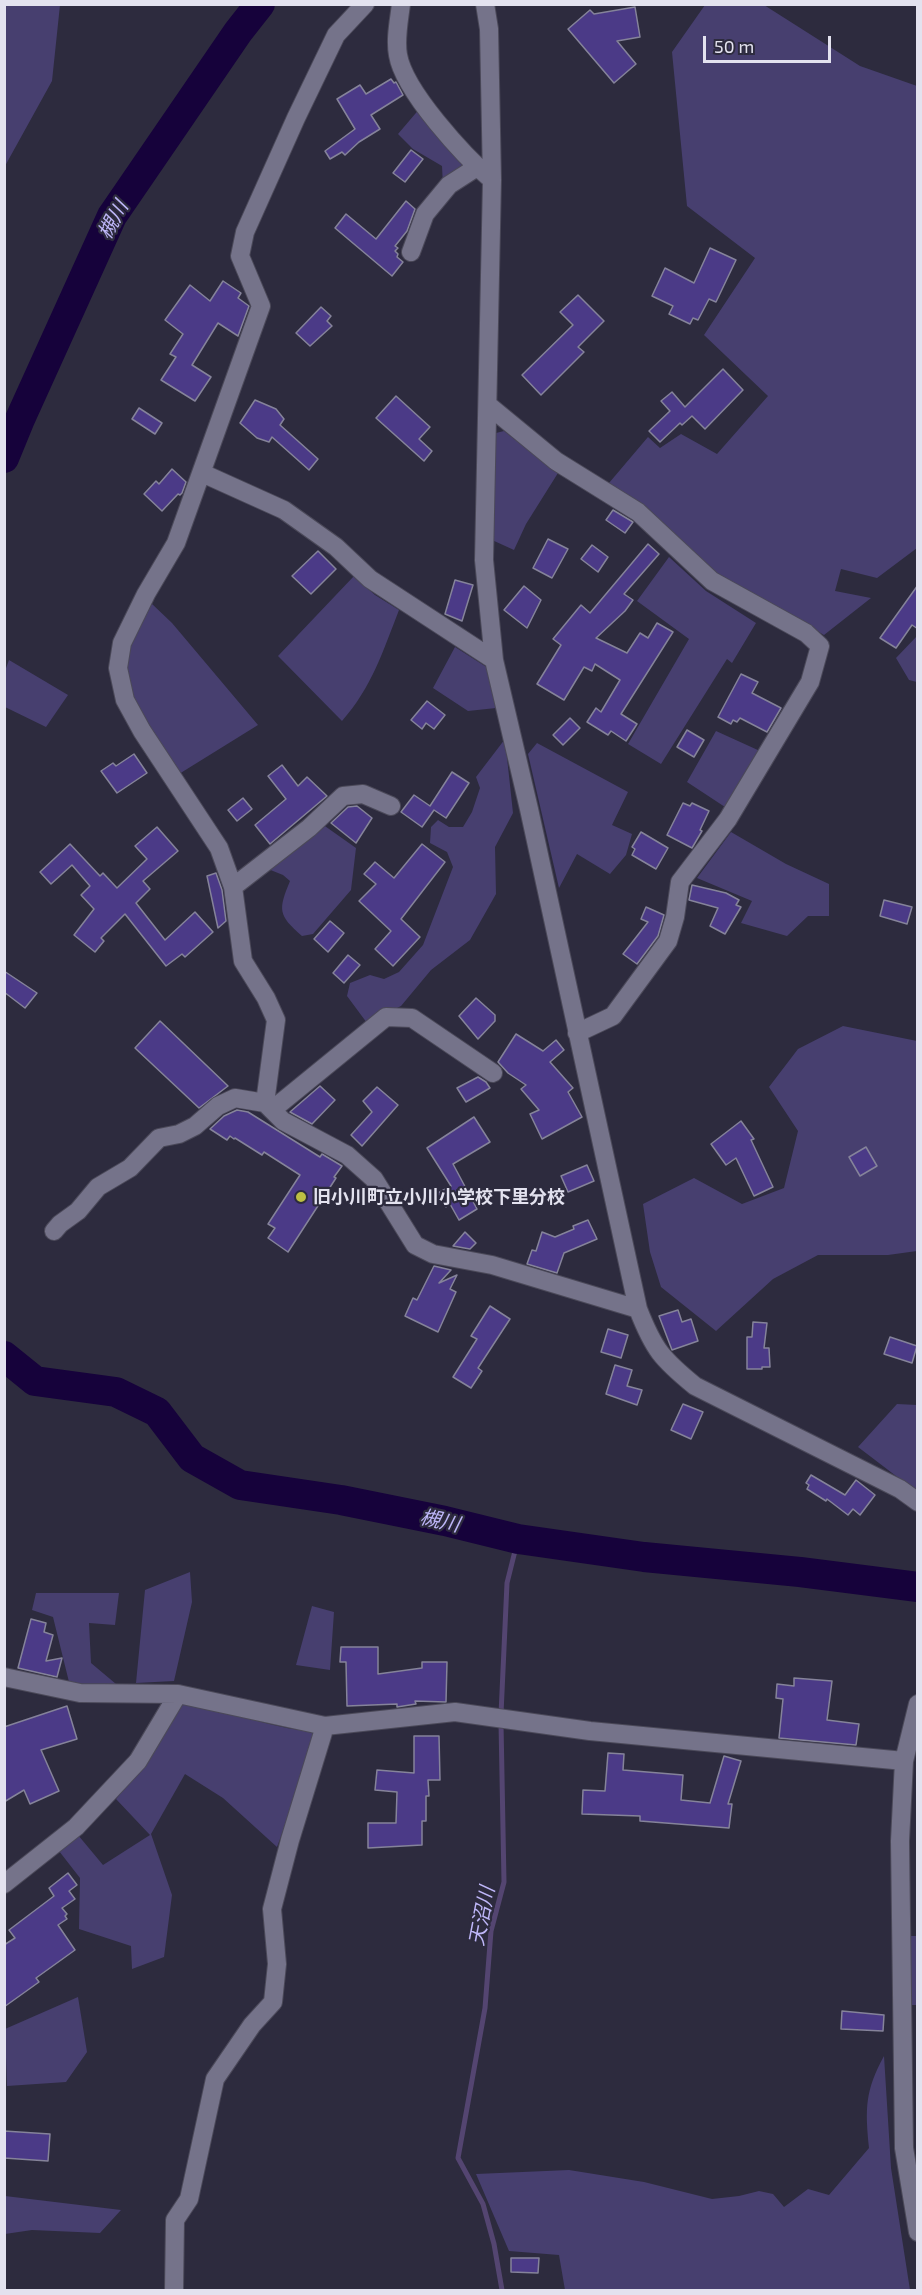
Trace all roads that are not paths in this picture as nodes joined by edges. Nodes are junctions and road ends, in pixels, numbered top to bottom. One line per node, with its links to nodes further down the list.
1 (365, 4): 8 (street)
2 (401, 4): 4 (street)
3 (485, 4): 5 (street)
4 (477, 167): 5 (street); 6 (street)
5 (492, 180): 7 (street)
6 (411, 252)
7 (489, 405): 9 (street); 12 (street)
8 (202, 473): 9 (street); 11 (street)
9 (494, 660): 12 (street)
10 (391, 806): 11 (street)
11 (233, 887): 14 (street)
12 (577, 1033): 16 (street)
13 (494, 1073): 14 (street)
14 (268, 1106): 15 (street); 16 (street)
15 (54, 1231)
16 (638, 1310): 17 (street)
17 (918, 1502)
18 (4, 1677): 19 (street)
19 (178, 1694): 21 (street); 24 (street)
20 (918, 1704): 22 (street)
21 (325, 1726): 22 (street); 26 (street)
22 (904, 1761): 23 (street)
23 (909, 1843): 25 (street)
24 (4, 1884)
25 (918, 2232)
26 (174, 2290)

